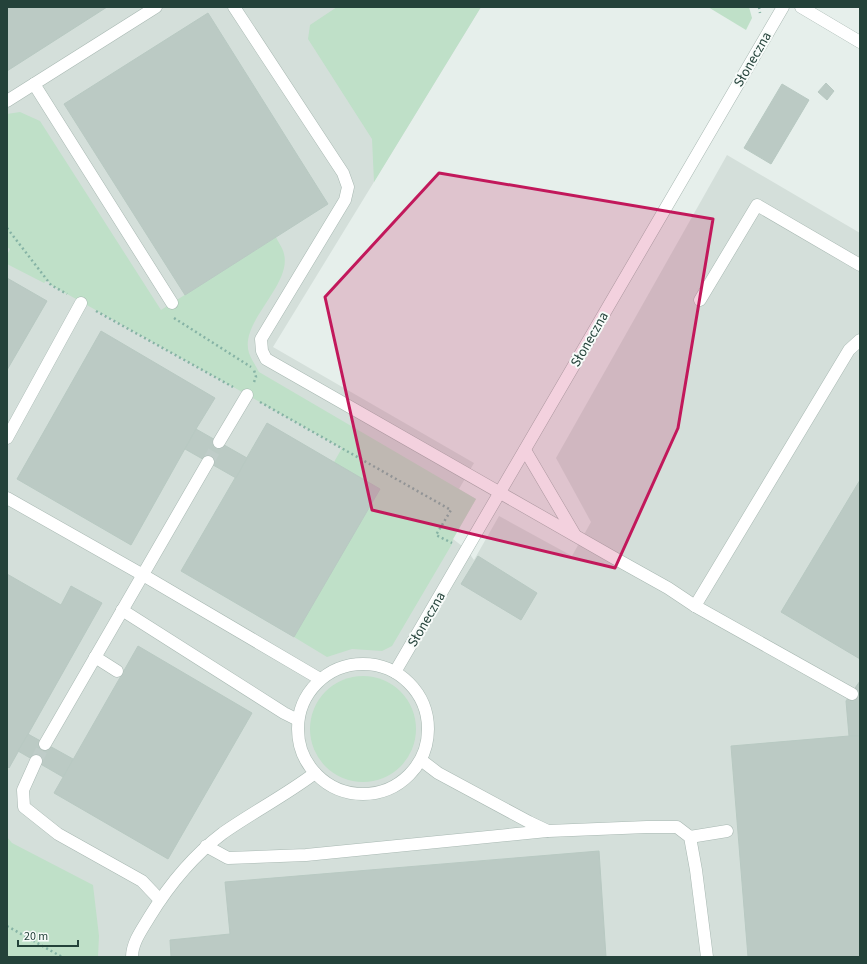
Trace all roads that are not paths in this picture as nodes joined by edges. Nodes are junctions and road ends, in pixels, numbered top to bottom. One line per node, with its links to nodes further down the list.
1 (156, 7): 6 (street)
2 (234, 7): 18 (street)
3 (783, 7): 16 (street, Słoneczna)
4 (803, 8): 5 (street)
5 (860, 42)
6 (34, 84): 7 (street); 11 (street)
7 (7, 102)
8 (860, 265): 9 (street)
9 (700, 300)
10 (81, 303): 14 (street)
11 (172, 303)
12 (860, 340): 22 (street)
13 (247, 395): 15 (street)
14 (7, 438)
15 (219, 442)
16 (525, 450): 18 (street, Słoneczna); 20 (street)
17 (208, 462): 21 (street)
18 (500, 492): 20 (street); 26 (street, Słoneczna)
19 (7, 498): 21 (street)
20 (576, 536): 22 (street)
21 (143, 575): 23 (street); 27 (street)
22 (695, 606): 28 (street)
23 (122, 610): 24 (street); 29 (street)
24 (95, 657): 25 (street); 30 (street)
25 (117, 671)
26 (395, 672): 27 (street); 31 (street)
27 (320, 679): 29 (street)
28 (852, 694)
29 (298, 720): 33 (street)
30 (46, 744)
31 (421, 760): 33 (street); 35 (street)
32 (36, 761): 38 (street)
33 (315, 773): 37 (street)
34 (727, 830): 36 (street)
35 (548, 831): 36 (street); 37 (street)
36 (690, 837): 40 (street)
37 (206, 846): 38 (street)
38 (160, 900): 39 (street)
39 (132, 957)
40 (707, 957)

